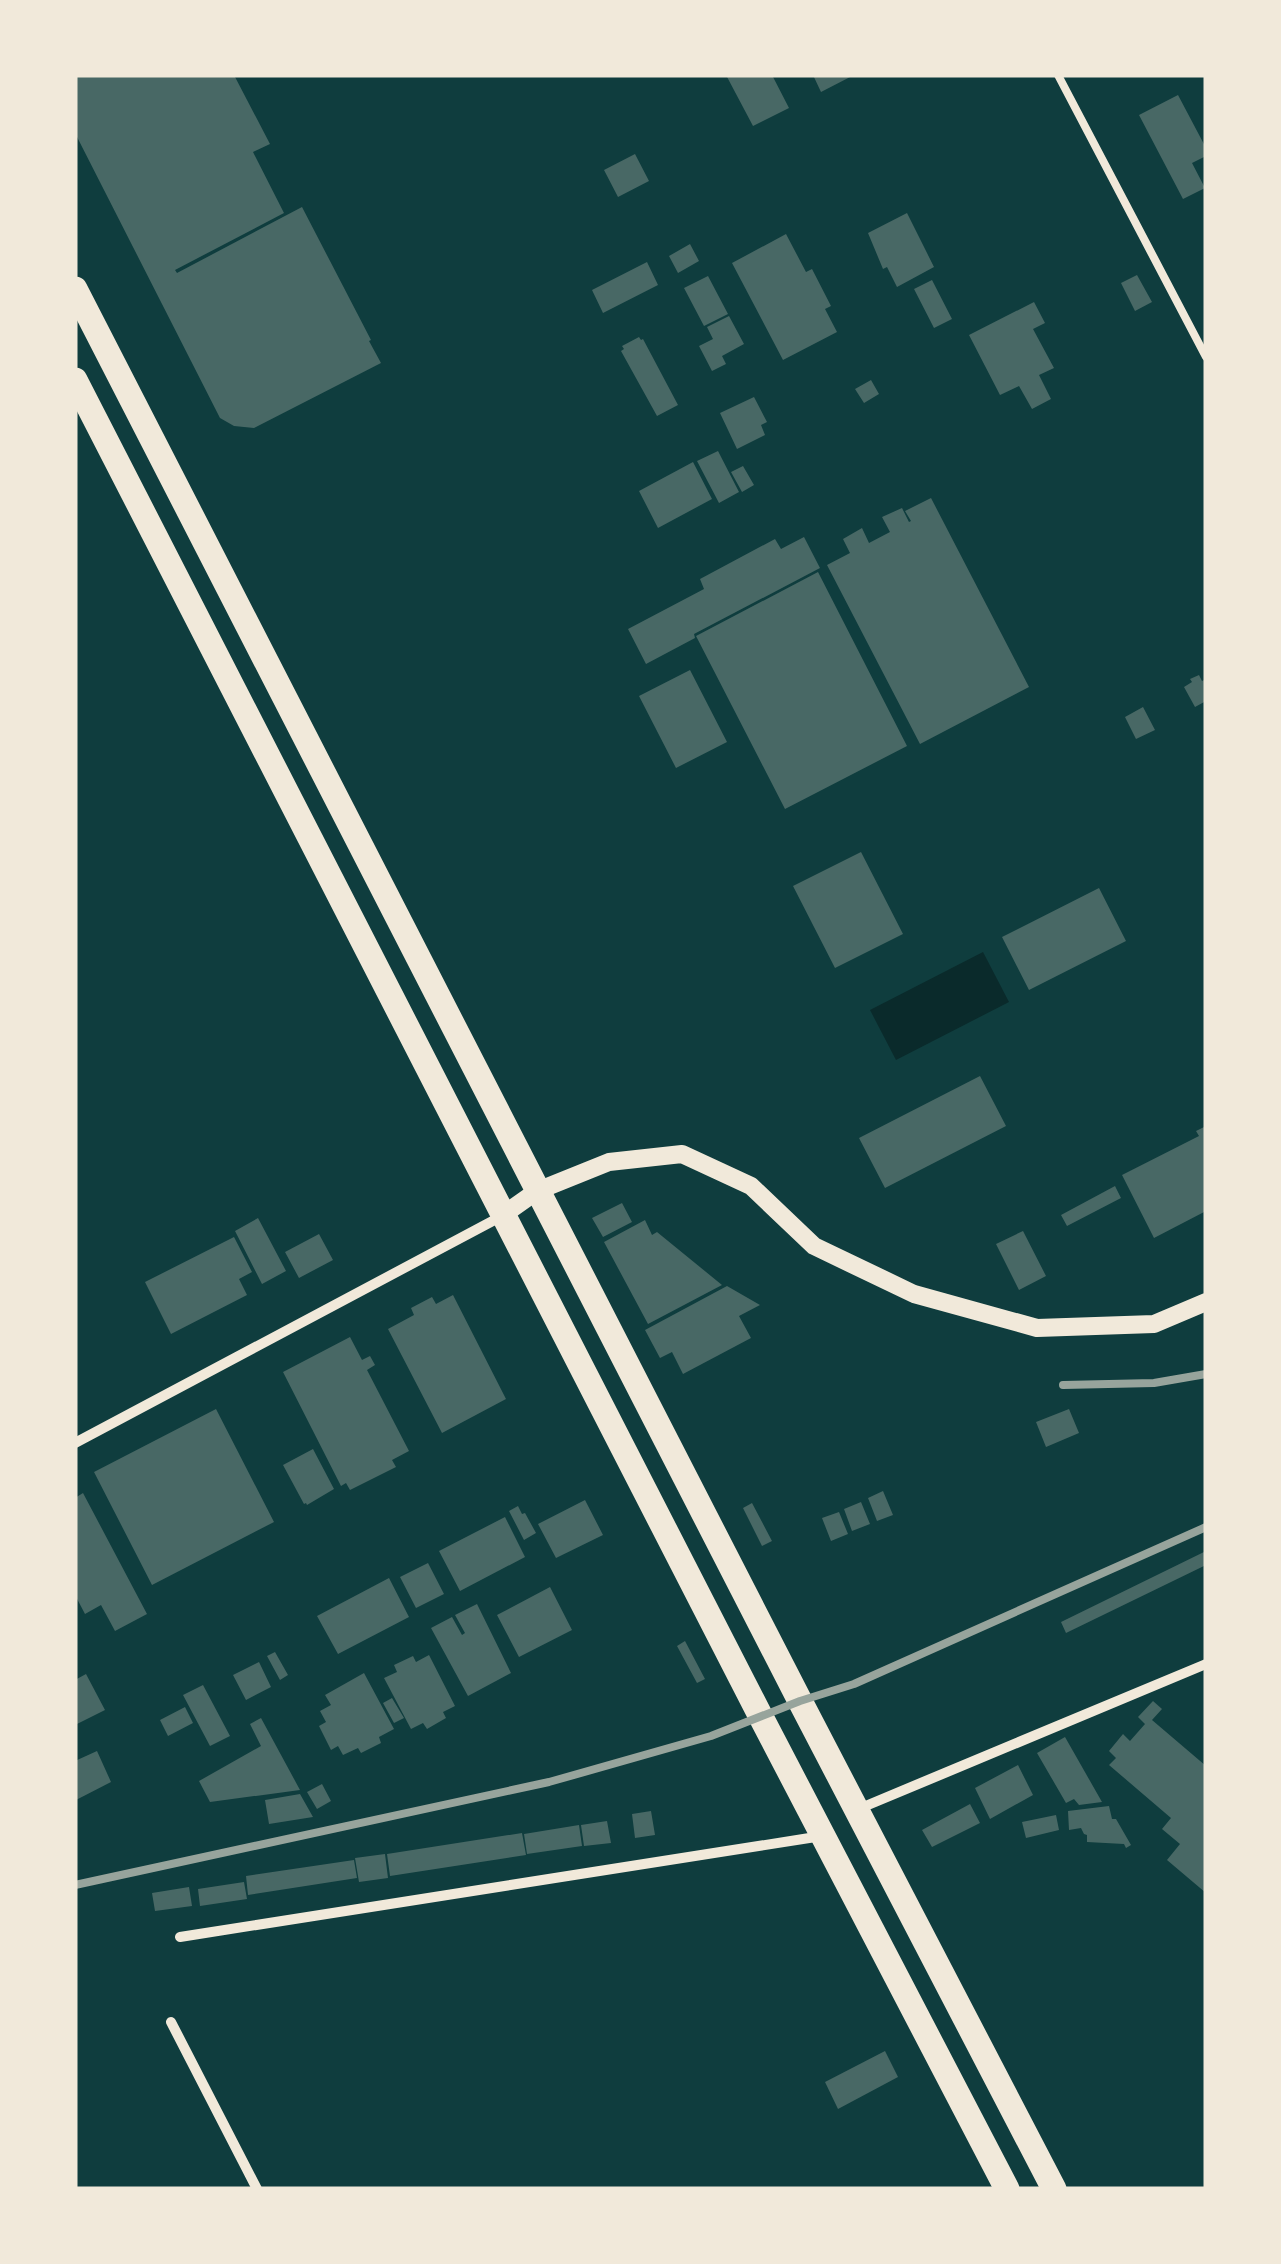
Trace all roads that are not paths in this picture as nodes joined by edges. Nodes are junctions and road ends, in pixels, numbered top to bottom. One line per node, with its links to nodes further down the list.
1 (1058, 75): 3 (lane)
2 (75, 289): 5 (main road)
3 (1206, 357)
4 (75, 380): 6 (main road)
5 (536, 1190): 6 (street); 7 (street); 10 (main road)
6 (502, 1215): 8 (street); 11 (main road)
7 (1206, 1302)
8 (75, 1444)
9 (1206, 1664): 10 (street)
10 (856, 1810): 16 (main road)
11 (822, 1836): 12 (street); 15 (main road)
12 (180, 1937)
13 (171, 2022): 14 (street)
14 (257, 2189)
15 (1006, 2189)
16 (1054, 2189)

